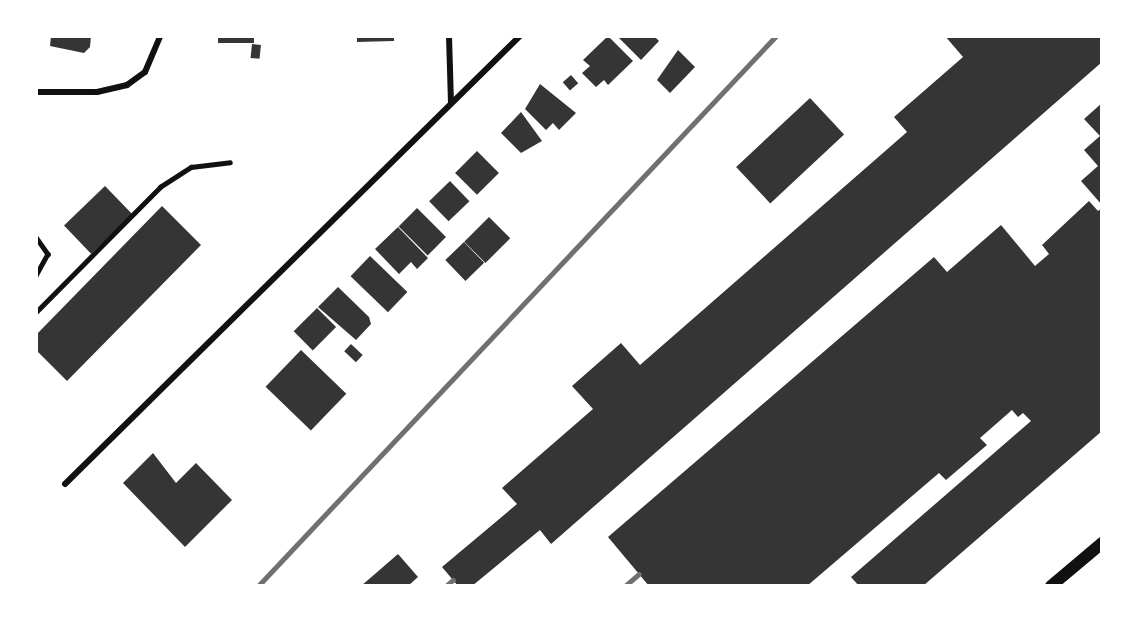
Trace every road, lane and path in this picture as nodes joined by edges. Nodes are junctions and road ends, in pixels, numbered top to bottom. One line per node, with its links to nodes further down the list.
1 (159, 36): 4 (street)
2 (449, 36): 5 (street)
3 (520, 36): 5 (street)
4 (36, 92)
5 (451, 102): 10 (street)
6 (230, 162): 9 (lane)
7 (36, 237): 8 (lane)
8 (36, 276)
9 (36, 312)
10 (64, 484)
11 (1102, 543): 12 (main road)
12 (1051, 586)

